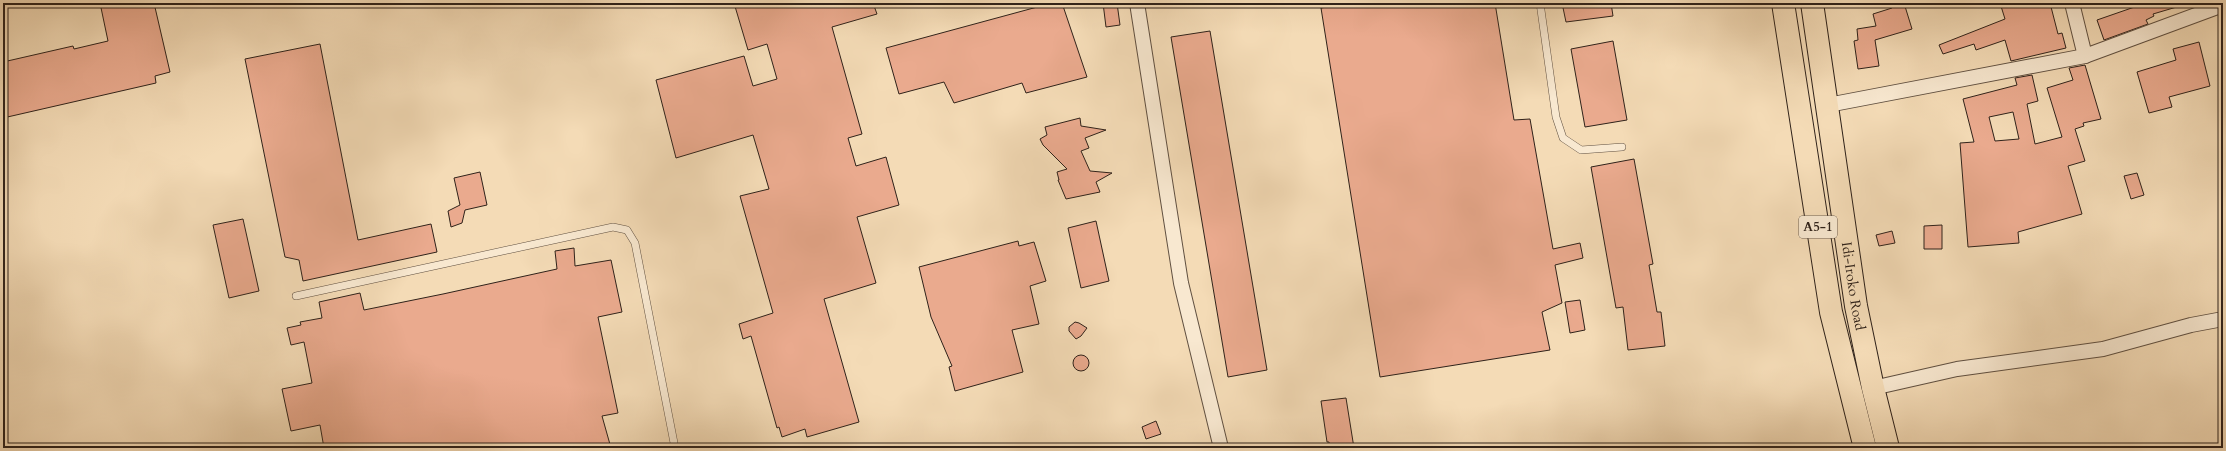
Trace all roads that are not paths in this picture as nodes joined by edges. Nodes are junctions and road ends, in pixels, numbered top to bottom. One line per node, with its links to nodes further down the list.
1 (1137, 3): 14 (street)
2 (1540, 3): 9 (lane)
3 (1783, 3): 15 (highway, A5-1)
4 (1812, 3): 8 (highway, Idi-Iroko Road / A5-1)
5 (2072, 3): 7 (street)
6 (2223, 5): 7 (street)
7 (2085, 56): 8 (street)
8 (1828, 105): 12 (highway, Idi-Iroko Road / A5-1)
9 (1622, 147)
10 (296, 296): 13 (lane)
11 (2223, 319): 12 (street)
12 (1873, 388): 16 (highway, Idi-Iroko Road / A5-1)
13 (675, 448)
14 (1221, 448)
15 (1865, 448)
16 (1888, 448)

